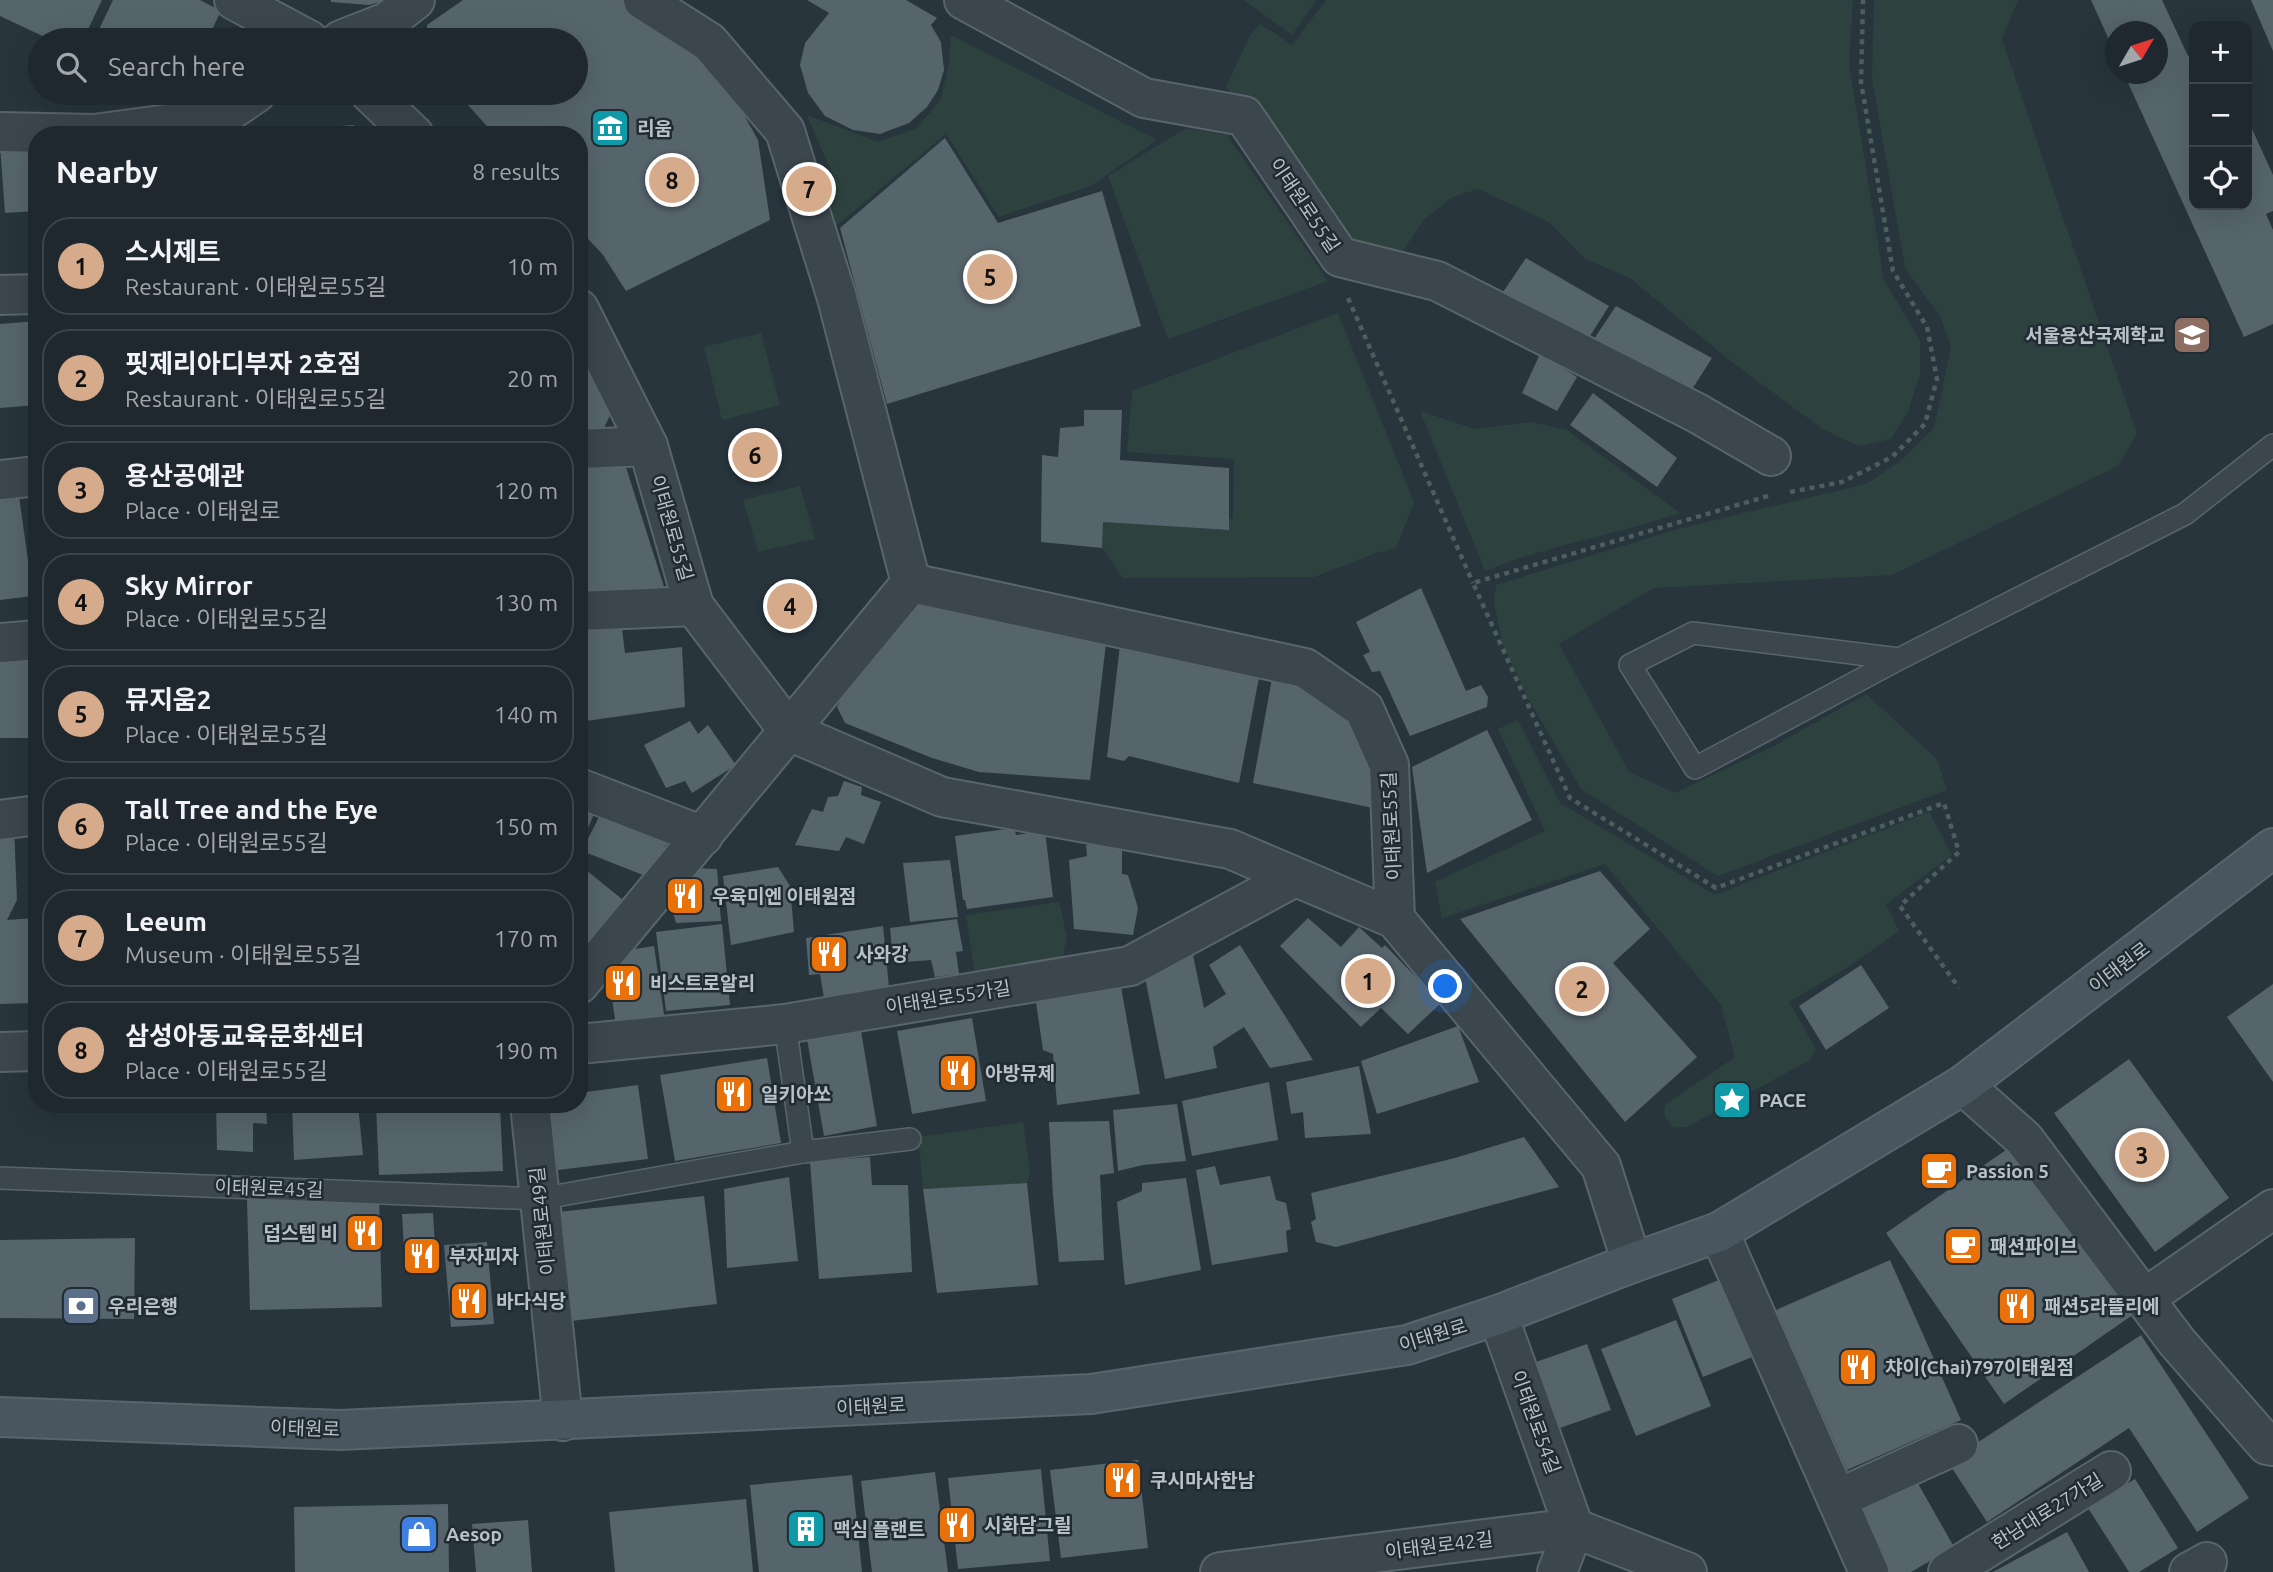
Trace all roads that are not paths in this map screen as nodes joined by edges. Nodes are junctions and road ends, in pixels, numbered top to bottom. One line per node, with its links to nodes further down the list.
1 (234, 0): 5 (street)
2 (415, 0): 6 (street)
3 (643, 0): 22 (street)
4 (964, 0): 19 (street, 이태원로55길)
5 (286, 28)
6 (372, 28)
7 (238, 105): 9 (street)
8 (383, 105): 10 (street)
9 (154, 126)
10 (405, 126)
11 (0, 132): 12 (street)
12 (28, 133)
13 (28, 294): 14 (street)
14 (0, 295)
15 (588, 327): 17 (street, 이태원로55길)
16 (2273, 445): 27 (lane)
17 (648, 446): 18 (street); 23 (street, 이태원로55길)
18 (588, 449)
19 (1771, 456)
20 (28, 477): 21 (street)
21 (0, 480)
22 (911, 583): 28 (street); 35 (street, 이태원로55길)
23 (694, 606): 24 (street); 28 (street, 이태원로55길)
24 (588, 611)
25 (28, 641): 26 (street)
26 (0, 643)
27 (1899, 659): 27 (lane)
28 (789, 731): 32 (street); 34 (street, 이태원로55길)
29 (588, 791): 32 (street)
30 (28, 816): 31 (street)
31 (0, 820)
32 (703, 836): 36 (street)
33 (2273, 848): 41 (main road, 이태원로)
34 (1295, 877): 35 (street, 이태원로55길); 37 (street, 이태원로55가길)
35 (1395, 919): 49 (street, 이태원로55길)
36 (588, 973)
37 (785, 1024): 38 (street, 이태원로55가길); 44 (lane)
38 (588, 1043)
39 (28, 1051): 40 (street)
40 (0, 1052)
41 (1963, 1085): 48 (main road, 이태원로); 50 (street)
42 (531, 1113): 46 (street, 이태원로49길)
43 (910, 1139): 44 (lane, 이태원로45길)
44 (803, 1152): 46 (lane, 이태원로45길)
45 (0, 1178): 46 (lane, 이태원로45길)
46 (539, 1199): 53 (street, 이태원로49길)
47 (2273, 1209): 50 (street)
48 (1719, 1232): 49 (main road, 이태원로); 57 (street)
49 (1632, 1263): 51 (main road, 이태원로)
50 (2145, 1298): 55 (street)
51 (1498, 1315): 53 (main road, 이태원로); 58 (street, 이태원로54길)
52 (0, 1417): 53 (main road, 이태원로)
53 (563, 1421)
54 (1958, 1444): 57 (street)
55 (2273, 1446)
56 (2111, 1471): 63 (street, 한남대로27가길)
57 (1837, 1499): 62 (street)
58 (1574, 1528): 59 (street, 이태원로42길); 60 (street); 61 (street)
59 (1220, 1572)
60 (1558, 1572)
61 (1687, 1572)
62 (1869, 1572)
63 (1948, 1572)

